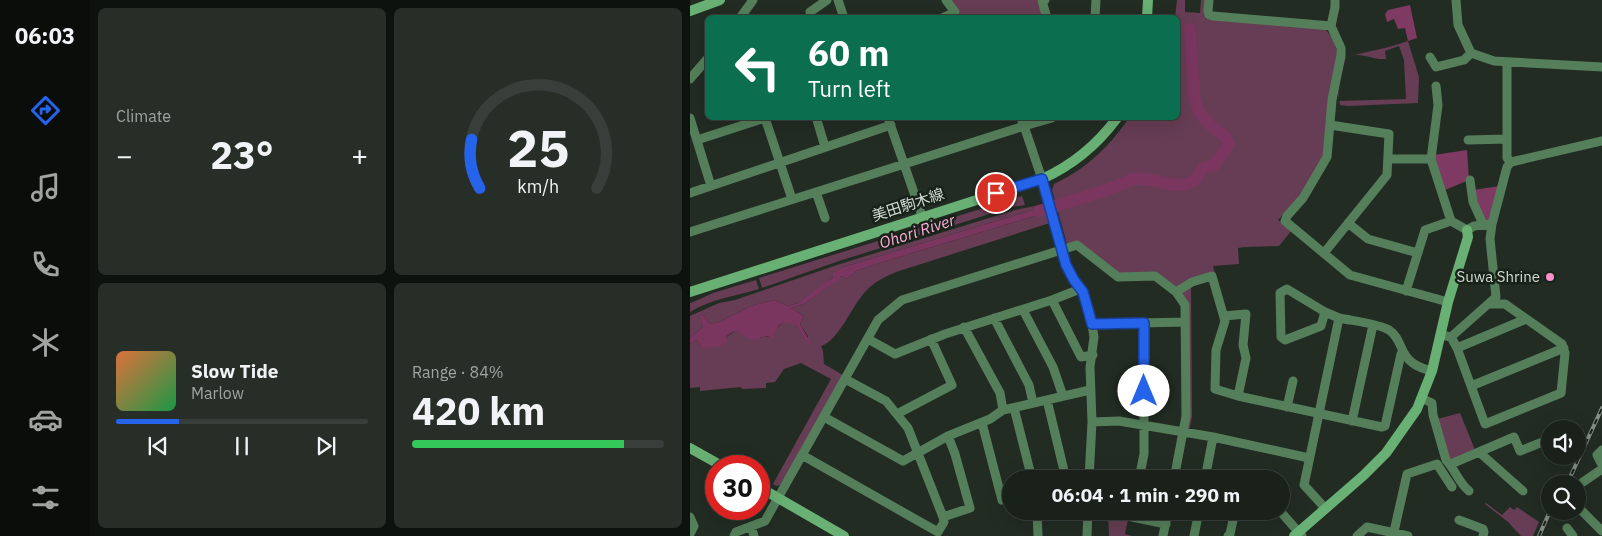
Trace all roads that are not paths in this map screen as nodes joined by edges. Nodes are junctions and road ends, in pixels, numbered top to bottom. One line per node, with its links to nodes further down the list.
1 (720, 0): 12 (street)
2 (753, 0): 13 (street)
3 (827, 0): 14 (street)
4 (838, 0): 15 (street)
5 (946, 0): 16 (street)
6 (1045, 0): 17 (street)
7 (1096, 0): 18 (street)
8 (1148, 0): 19 (street)
9 (1209, 0): 20 (street)
10 (1334, 0): 20 (street)
11 (1456, 0): 21 (street)
12 (690, 10)
13 (742, 15)
14 (811, 15)
15 (843, 15)
16 (948, 15)
17 (1046, 15)
18 (1095, 15)
19 (1147, 15)
20 (1331, 26): 36 (street)
21 (1471, 53): 22 (street); 24 (street)
22 (1430, 57)
23 (705, 62): 26 (street)
24 (1507, 62): 25 (street); 37 (street)
25 (1602, 67)
26 (690, 79)
27 (1436, 86): 43 (street)
28 (690, 118): 38 (street)
29 (759, 120): 38 (street)
30 (766, 120): 44 (street)
31 (816, 120): 41 (street)
32 (1037, 120): 35 (street)
33 (1115, 120): 47 (street, 美田駒木線)
34 (889, 121): 41 (street); 46 (street)
35 (1022, 122): 46 (street); 47 (street)
36 (1330, 125): 42 (street); 62 (street)
37 (1507, 139): 39 (street); 45 (street)
38 (697, 140): 49 (street)
39 (1468, 140)
40 (1602, 141): 45 (street)
41 (826, 147): 44 (street)
42 (1388, 158): 43 (street); 56 (street)
43 (1431, 159): 55 (street)
44 (780, 162): 49 (street); 52 (street)
45 (1511, 162): 58 (street)
46 (904, 164): 50 (street); 53 (street)
47 (1042, 179): 53 (street, 美田駒木線); 61 (street)
48 (1470, 180): 57 (street)
49 (711, 186): 51 (street)
50 (816, 192): 52 (street); 54 (street)
51 (690, 193)
52 (792, 199): 60 (street)
53 (922, 216): 65 (street, 美田駒木線)
54 (825, 218)
55 (1451, 221): 59 (street); 63 (street)
56 (1348, 223): 62 (street); 63 (street)
57 (1483, 224): 58 (street); 59 (street)
58 (1492, 224): 70 (street)
59 (1467, 230): 69 (street)
60 (690, 232)
61 (1062, 249): 64 (street); 67 (street); 84 (street)
62 (1324, 253): 66 (street)
63 (1418, 253): 66 (street)
64 (1079, 287): 68 (street); 79 (street)
65 (690, 291)
66 (1406, 291): 69 (street)
67 (1176, 292): 73 (street); 77 (street)
68 (1052, 300): 71 (street); 88 (street)
69 (1448, 302): 82 (street)
70 (1489, 304): 76 (street); 82 (street)
71 (1024, 310): 74 (street); 94 (street)
72 (1325, 312): 72 (street); 75 (street)
73 (1224, 316): 95 (street); 95 (street)
74 (994, 318): 81 (street); 98 (street)
75 (1339, 318): 80 (street); 103 (street)
76 (1526, 319): 85 (street); 86 (street)
77 (1185, 322): 78 (street); 109 (street)
78 (1144, 323): 79 (street); 108 (street)
79 (1092, 324): 88 (street)
80 (1373, 325): 87 (street); 105 (street)
81 (964, 327): 83 (street); 101 (street)
82 (1446, 336): 85 (street); 89 (street)
83 (931, 338): 84 (street); 102 (street)
84 (868, 339): 90 (street)
85 (1457, 348): 92 (street)
86 (1564, 348): 92 (street); 92 (street)
87 (1403, 352): 89 (street); 105 (street)
88 (1093, 355): 93 (street)
89 (1432, 371): 96 (street)
90 (846, 379): 102 (street); 104 (street)
91 (1293, 381): 100 (street)
92 (1471, 386)
93 (1090, 390): 94 (street); 106 (street)
94 (1063, 396): 97 (street)
95 (1238, 396): 100 (street)
96 (1421, 398): 120 (street); 137 (street)
97 (1047, 400): 98 (street); 125 (street)
98 (1033, 403): 99 (street)
99 (1014, 408): 101 (street); 124 (street)
100 (1287, 408): 103 (street)
101 (1003, 410): 107 (street)
102 (897, 414): 116 (street)
103 (1319, 414): 105 (street); 119 (street)
104 (824, 417): 116 (street); 117 (street)
105 (1352, 421)
106 (1092, 422): 108 (street); 126 (street)
107 (982, 424): 110 (street); 136 (street)
108 (1144, 425): 109 (street); 127 (street)
109 (1183, 432): 111 (street); 128 (street)
110 (948, 436): 116 (street); 140 (street)
111 (1213, 437): 119 (street); 129 (street)
112 (1541, 443): 115 (street)
113 (690, 448): 118 (street)
114 (1602, 450): 122 (street)
115 (1479, 452): 120 (street); 133 (street)
116 (917, 453): 140 (street)
117 (802, 455): 135 (street); 154 (street)
118 (705, 456)
119 (1309, 458): 137 (street)
120 (1448, 462): 121 (street); 132 (street)
121 (1437, 464): 131 (street); 155 (street)
122 (1602, 465)
123 (1602, 469): 130 (street)
124 (1030, 470)
125 (1064, 470)
126 (1089, 470)
127 (1141, 470)
128 (1176, 470)
129 (1207, 470)
130 (1586, 480)
131 (1452, 487)
132 (1469, 491)
133 (1523, 491)
134 (770, 493): 135 (street)
135 (778, 498): 150 (street); 159 (street)
136 (1002, 500)
137 (1325, 508): 156 (street)
138 (1586, 516): 152 (street)
139 (690, 517): 153 (street)
140 (943, 517): 154 (street)
141 (1037, 520): 160 (street)
142 (1088, 520): 161 (street)
143 (1143, 520): 149 (street)
144 (1167, 520): 149 (street)
145 (1197, 520): 163 (street)
146 (1232, 520): 164 (street)
147 (1287, 520): 156 (street)
148 (1459, 520): 167 (street)
149 (1166, 524): 162 (street)
150 (751, 526): 157 (street); 158 (street)
151 (1567, 528): 168 (street)
152 (1602, 533): 169 (street)
153 (690, 534)
154 (941, 534)
155 (1394, 534): 165 (street); 166 (street)
156 (1298, 535)
157 (734, 536)
158 (754, 536)
159 (844, 536)
160 (1038, 536)
161 (1087, 536)
162 (1164, 536)
163 (1194, 536)
164 (1228, 536)
165 (1358, 536)
166 (1408, 536)
167 (1483, 536)
168 (1573, 536)
169 (1598, 536)

